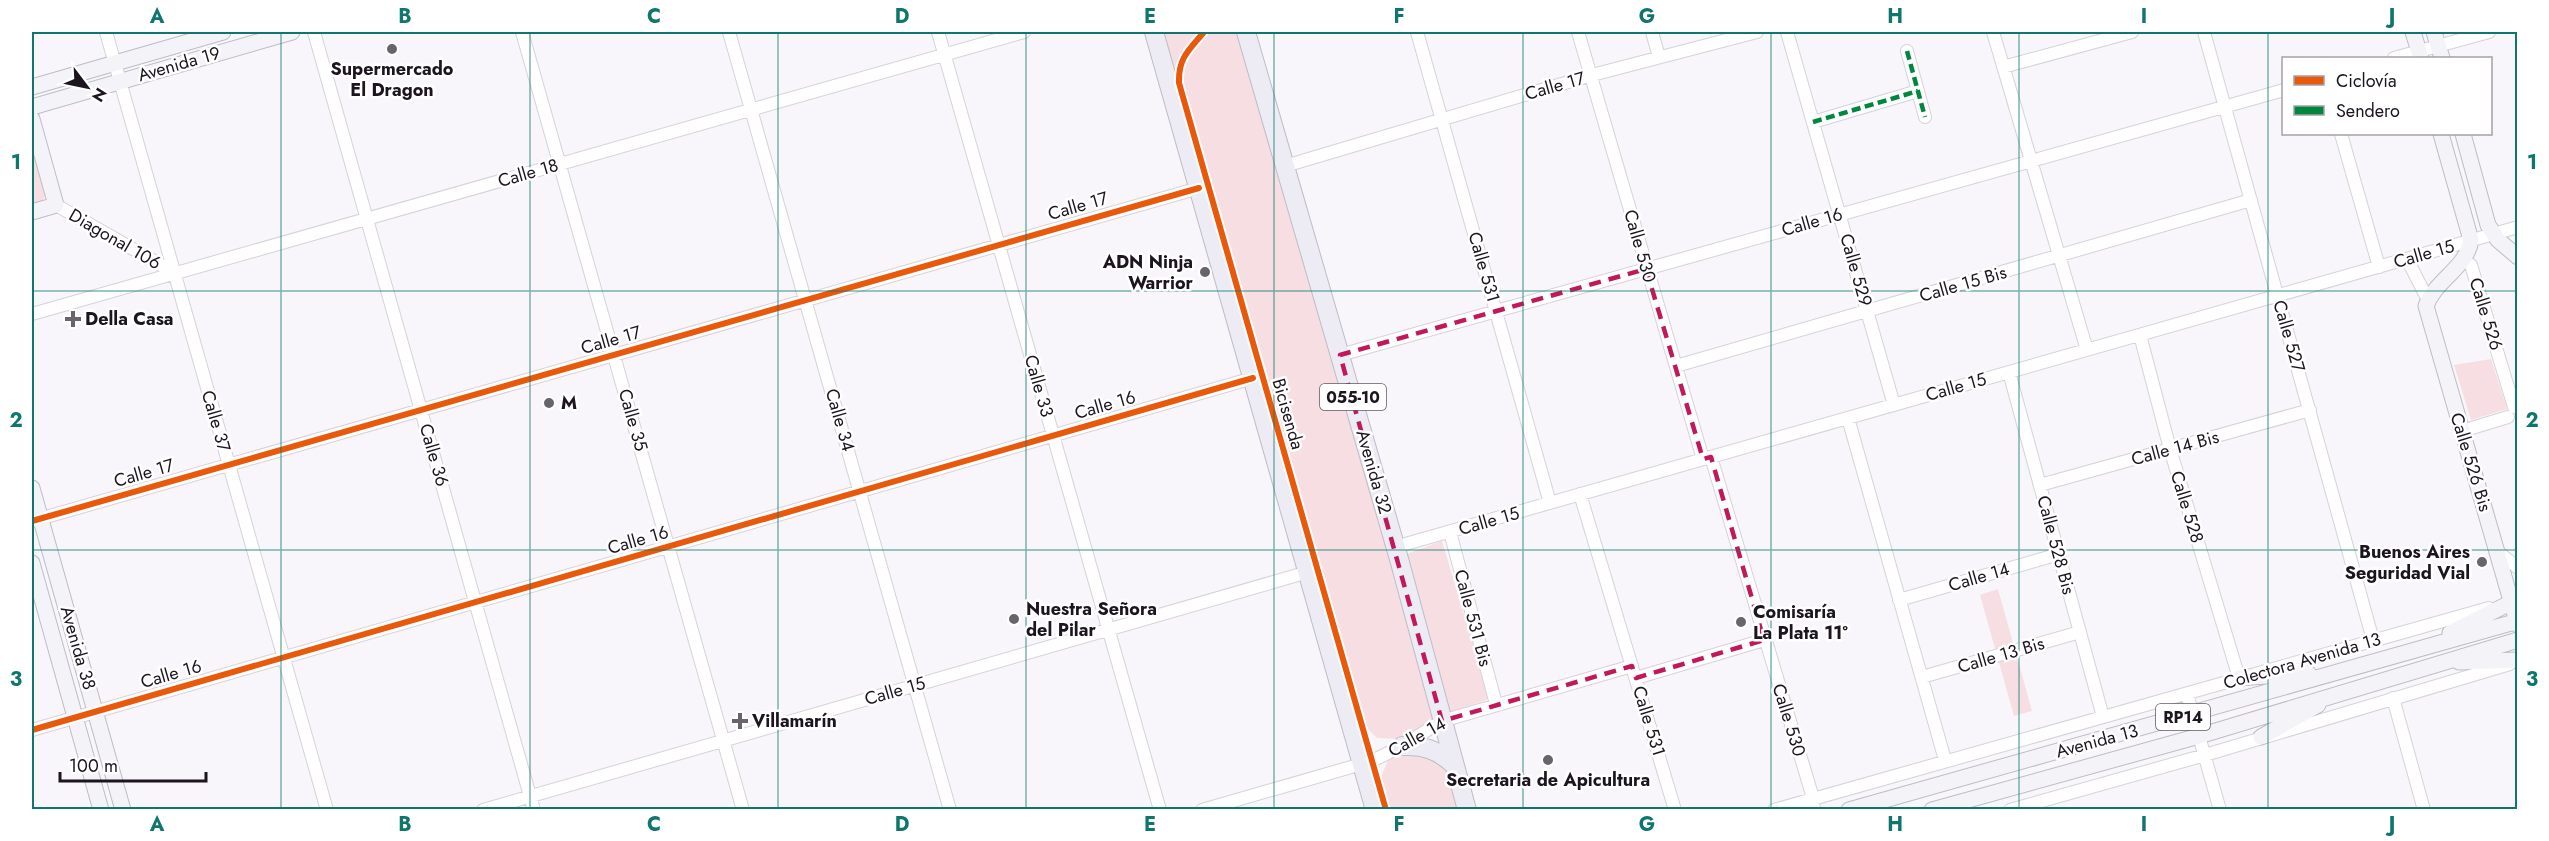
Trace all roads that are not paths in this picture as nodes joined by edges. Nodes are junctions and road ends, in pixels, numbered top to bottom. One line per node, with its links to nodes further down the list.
1 (106, 32): 27 (street, Calle 37)
2 (223, 32): 27 (main road, Avenida 19)
3 (292, 32): 30 (main road, Avenida 19)
4 (314, 32): 52 (street, Calle 36)
5 (522, 32): 45 (street, Calle 35)
6 (729, 32): 36 (street, Calle 34)
7 (938, 32): 23 (street, Calle 33)
8 (1024, 32): 23 (street, Calle 18)
9 (1154, 32): 47 (highway)
10 (1246, 32): 46 (highway, Avenida 32 / 055-10)
11 (1417, 32): 39 (street, Calle 531)
12 (1578, 32): 29 (street, Calle 530)
13 (1652, 32): 25 (street)
14 (1757, 32): 25 (street, Calle 17)
15 (1787, 32): 40 (street, Calle 529)
16 (1993, 32): 28 (street)
17 (2132, 32): 28 (street)
18 (2204, 32): 35 (street, Calle 527)
19 (2413, 32): 24 (main road)
20 (2489, 32): 21 (street)
21 (2438, 45): 24 (street)
22 (1907, 51): 33 (street)
23 (945, 54): 36 (street, Calle 18); 56 (street, Calle 33)
24 (2420, 55): 26 (street)
25 (1659, 57): 29 (street, Calle 17)
26 (2403, 57)
27 (115, 63): 30 (street, Calle 37); 31 (main road, Avenida 19)
28 (2003, 68): 44 (street)
29 (1592, 75): 39 (street, Calle 17); 62 (street, Calle 530)
30 (120, 81): 34 (main road, Avenida 19); 63 (street, Calle 37)
31 (32, 87)
32 (2282, 90): 35 (street, Calle 16)
33 (1918, 91): 37 (street); 40 (street)
34 (32, 106)
35 (2225, 106): 44 (street, Calle 16); 48 (street, Calle 527)
36 (751, 109): 45 (street, Calle 18); 65 (street, Calle 34)
37 (1925, 117)
38 (32, 119): 49 (main road)
39 (1442, 119): 46 (street, Calle 17); 68 (street, Calle 531)
40 (1813, 122): 51 (street, Calle 529)
41 (2341, 135): 61 (street)
42 (2441, 135): 55 (main road)
43 (2463, 135): 54 (main road)
44 (2030, 161): 51 (street, Calle 16); 57 (street)
45 (560, 164): 52 (street, Calle 18); 72 (street, Calle 35)
46 (1285, 166): 73 (highway, Avenida 32 / 055-10)
47 (1199, 188): 56 (street, Calle 17); 76 (highway)
48 (2251, 200): 57 (street, Calle 15 Bis); 64 (street, Calle 527)
49 (56, 205): 50 (main road); 63 (street, Diagonal 106)
50 (32, 212)
51 (1840, 214): 62 (street, Calle 16); 67 (street, Calle 529)
52 (367, 219): 63 (street, Calle 18); 78 (street, Calle 36)
53 (2517, 227): 54 (street, Calle 15)
54 (2494, 234): 55 (street, Calle 15); 58 (main road)
55 (2471, 240): 59 (street, Calle 15); 60 (main road)
56 (999, 244): 65 (street, Calle 17); 83 (street, Calle 33)
57 (2059, 257): 67 (street, Calle 15 Bis); 71 (street)
58 (2517, 257)
59 (2407, 259): 61 (street, Calle 15); 66 (street, Calle 526 Bis)
60 (2463, 260): 66 (main road); 80 (street, Calle 526)
61 (2379, 267): 64 (street, Calle 15)
62 (1646, 268): 68 (street, Calle 16); 74 (street, Calle 530)
63 (175, 273): 69 (street, Calle 18); 86 (street, Calle 37)
64 (2278, 296): 70 (street, Calle 15); 79 (street, Calle 527)
65 (805, 300): 72 (street, Calle 17); 89 (street, Calle 34)
66 (2428, 300): 82 (main road, Calle 526 Bis)
67 (1867, 310): 74 (street, Calle 15 Bis); 77 (street, Calle 529)
68 (1496, 311): 73 (street, Calle 16); 91 (street, Calle 531)
69 (32, 314)
70 (2140, 335): 71 (street, Calle 15); 84 (street, Calle 528)
71 (2087, 350): 75 (street, Calle 15)
72 (614, 354): 78 (street, Calle 17); 94 (street, Calle 35)
73 (1340, 355): 95 (highway, Avenida 32 / 055-10)
74 (1676, 366): 85 (street, Calle 530)
75 (2009, 372): 77 (street, Calle 15); 87 (street, Calle 528 Bis)
76 (1253, 378): 83 (street, Calle 16); 100 (highway)
77 (1894, 405): 81 (street, Calle 15)
78 (421, 410): 86 (street, Calle 17); 103 (street, Calle 36)
79 (2310, 410): 84 (street, Calle 14 Bis); 108 (street, Calle 527)
80 (2514, 413): 82 (street)
81 (1848, 418): 85 (street, Calle 15); 101 (street)
82 (2462, 431): 96 (main road, Calle 526 Bis)
83 (1053, 436): 89 (street, Calle 16); 105 (street, Calle 33)
84 (2170, 449): 87 (street, Calle 14 Bis); 117 (street, Calle 528)
85 (1707, 458): 90 (street, Calle 15); 107 (street, Calle 530)
86 (229, 464): 92 (street, Calle 17); 111 (street, Calle 37)
87 (2040, 485): 97 (street, Calle 528 Bis)
88 (32, 488): 92 (main road, Avenida 38)
89 (860, 491): 94 (street, Calle 16); 118 (street, Calle 34)
90 (1580, 494): 91 (street, Calle 15); 115 (street, Calle 531)
91 (1550, 503): 93 (street, Calle 15)
92 (36, 519): 123 (main road, Avenida 38)
93 (1450, 532): 95 (street, Calle 15); 122 (street, Calle 531 Bis)
94 (668, 546): 103 (street, Calle 16); 131 (street, Calle 35)
95 (1395, 547): 127 (highway, Avenida 32 / 055-10)
96 (2498, 552): 99 (street); 102 (main road, Calle 526 Bis)
97 (2059, 554): 101 (street, Calle 14); 106 (street, Calle 528 Bis)
98 (32, 563): 125 (main road, Avenida 38)
99 (2517, 568)
100 (1308, 572): 105 (street, Calle 15); 135 (highway)
101 (1899, 600): 116 (street)
102 (2515, 601): 104 (main road, Calle 526 Bis); 108 (street, Colectora Avenida 13); 110 (main road)
103 (476, 602): 111 (street, Calle 16); 137 (street, Calle 36)
104 (2517, 623): 110 (main road, Avenida 13 / RP14)
105 (1109, 629): 118 (street, Calle 15); 146 (street, Calle 33)
106 (2080, 632): 116 (street, Calle 13 Bis); 126 (street, Calle 528 Bis)
107 (1764, 640): 115 (street, Calle 14); 138 (street, Calle 530)
108 (2373, 640): 117 (street, Colectora Avenida 13)
109 (2517, 640): 113 (main road, Avenida 13 / RP14)
110 (2419, 649): 114 (main road, Avenida 13 / RP14)
111 (284, 657): 123 (street, Calle 16); 141 (street, Calle 37)
112 (2517, 661): 113 (main road); 121 (street)
113 (2432, 664): 119 (main road, Avenida 13 / RP14)
114 (2334, 671): 117 (main road); 124 (main road, Avenida 13 / RP14)
115 (1634, 672): 122 (street, Calle 14); 150 (street, Calle 531)
116 (1922, 677): 134 (street)
117 (2239, 678): 120 (street, Colectora Avenida 13)
118 (915, 685): 131 (street, Calle 15); 145 (street, Calle 34)
119 (2343, 690): 129 (main road, Avenida 13 / RP14); 130 (main road)
120 (2187, 694): 124 (street); 126 (street, Colectora Avenida 13)
121 (2393, 698): 130 (street); 156 (street)
122 (1496, 704): 127 (street, Calle 14)
123 (96, 711): 125 (street, Calle 16); 140 (main road, Avenida 38)
124 (2193, 715): 129 (street); 152 (main road, Avenida 13 / RP14)
125 (75, 717): 128 (street, Calle 16); 139 (main road, Avenida 38)
126 (2103, 717): 134 (street, Colectora Avenida 13)
127 (1442, 721): 132 (street, Calle 14); 136 (highway, Avenida 32 / 055-10)
128 (32, 730)
129 (2199, 736): 133 (street); 153 (main road, Avenida 13 / RP14)
130 (2261, 737): 133 (street)
131 (723, 740): 137 (street, Calle 15); 144 (street, Calle 35)
132 (1402, 747): 135 (street, Calle 14); 136 (highway)
133 (2205, 755): 154 (street); 155 (street)
134 (1945, 760): 138 (street, Colectora Avenida 13)
135 (1362, 764): 147 (street, Calle 14); 148 (highway)
136 (1454, 765): 149 (highway, Avenida 32 / 055-10)
137 (530, 796): 142 (street, Calle 15); 143 (street, Calle 36)
138 (1814, 804): 151 (street, Colectora Avenida 13)
139 (101, 810)
140 (123, 810)
141 (327, 810)
142 (483, 810)
143 (534, 810)
144 (743, 810)
145 (950, 810)
146 (1160, 810)
147 (1202, 810)
148 (1375, 810)
149 (1467, 810)
150 (1675, 810)
151 (1774, 810)
152 (1849, 810)
153 (1932, 810)
154 (2010, 810)
155 (2220, 810)
156 (2424, 810)

